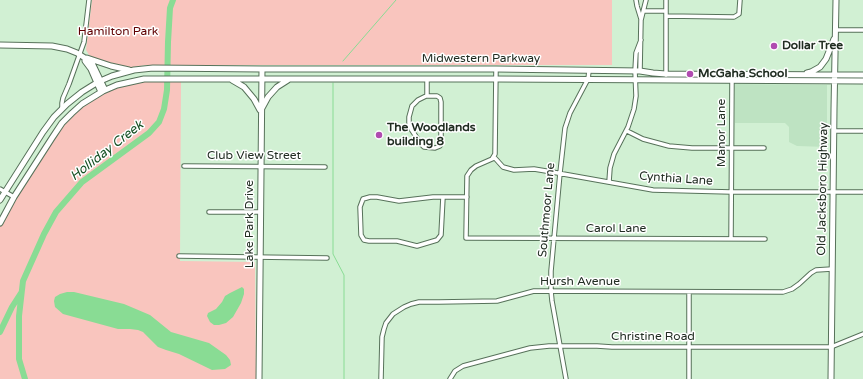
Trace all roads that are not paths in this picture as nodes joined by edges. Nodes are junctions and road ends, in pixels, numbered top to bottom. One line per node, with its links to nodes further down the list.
1 (90, 0): 13 (street)
2 (636, 0): 9 (street)
3 (646, 0): 7 (street)
4 (666, 0): 8 (street)
5 (740, 0): 8 (street)
6 (836, 0): 11 (main road, Old Jacksboro Highway)
7 (644, 11): 8 (street); 9 (street)
8 (666, 14): 24 (street)
9 (641, 20): 19 (street)
10 (863, 30): 11 (street)
11 (836, 32): 20 (main road); 21 (main road, Old Jacksboro Highway)
12 (0, 45): 13 (main road)
13 (83, 56): 17 (main road); 34 (main road); 37 (street)
14 (262, 69): 15 (main road, Midwestern Parkway); 17 (main road, Midwestern Parkway); 28 (main road, Lake Park Drive)
15 (447, 69): 16 (main road, Midwestern Parkway); 23 (street)
16 (496, 69): 18 (main road, Midwestern Parkway); 27 (street)
17 (134, 70): 34 (main road, Midwestern Parkway)
18 (588, 70): 19 (main road, Midwestern Parkway); 30 (street, Southmoor Lane)
19 (638, 71): 24 (main road, Midwestern Parkway); 31 (street)
20 (802, 75): 21 (main road, Midwestern Parkway); 25 (main road, Midwestern Parkway)
21 (835, 75): 22 (main road, Midwestern Parkway); 32 (main road, Old Jacksboro Highway)
22 (863, 75)
23 (425, 77): 27 (main road, Midwestern Parkway); 29 (main road, Midwestern Parkway); 36 (street)
24 (666, 77): 25 (main road, Midwestern Parkway); 31 (main road, Midwestern Parkway)
25 (732, 78): 32 (main road, Midwestern Parkway); 42 (street, Manor Lane)
26 (231, 79): 28 (main road, Midwestern Parkway); 35 (main road, Midwestern Parkway); 38 (main road)
27 (496, 79): 30 (main road, Midwestern Parkway); 44 (street)
28 (262, 80): 29 (main road, Midwestern Parkway); 38 (main road, Lake Park Drive)
29 (288, 80): 38 (main road)
30 (588, 80): 31 (main road, Midwestern Parkway); 48 (street, Southmoor Lane)
31 (636, 80): 39 (street)
32 (834, 81): 33 (main road, Midwestern Parkway); 40 (main road, Old Jacksboro Highway)
33 (863, 81)
34 (99, 82): 35 (main road); 37 (main road, Midwestern Parkway)
35 (103, 91): 54 (main road, Midwestern Parkway)
36 (427, 96): 36 (street)
37 (62, 108): 50 (main road, Midwestern Parkway)
38 (261, 111): 46 (main road, Lake Park Drive)
39 (626, 131): 42 (street); 49 (street)
40 (834, 131): 41 (street); 52 (main road, Old Jacksboro Highway)
41 (863, 131)
42 (732, 148): 43 (street); 51 (street, Manor Lane)
43 (764, 148)
44 (494, 157): 48 (street, Cynthia Lane); 56 (street)
45 (184, 166): 46 (street, Club View Street)
46 (261, 166): 47 (street, Club View Street); 59 (main road, Lake Park Drive)
47 (325, 167)
48 (560, 173): 49 (street, Cynthia Lane); 61 (street, Southmoor Lane)
49 (609, 182): 51 (street, Cynthia Lane)
50 (2, 190): 54 (street); 57 (main road, Midwestern Parkway)
51 (731, 192): 52 (street, Cynthia Lane); 62 (street, Manor Lane)
52 (833, 192): 53 (street, Cynthia Lane); 67 (main road, Old Jacksboro Highway)
53 (863, 192)
54 (14, 197): 60 (main road, Midwestern Parkway)
55 (442, 197): 55 (street); 56 (street)
56 (467, 197): 61 (street, Carol Lane)
57 (0, 200)
58 (209, 212): 59 (street)
59 (260, 212): 65 (main road, Lake Park Drive)
60 (0, 223)
61 (554, 238): 62 (street, Carol Lane); 68 (street, Southmoor Lane)
62 (731, 239): 63 (street, Carol Lane)
63 (765, 239)
64 (179, 256): 65 (street)
65 (260, 257): 66 (street); 74 (main road, Lake Park Drive)
66 (327, 258)
67 (832, 268): 69 (street, Hursh Avenue); 73 (main road, Old Jacksboro Highway)
68 (550, 292): 69 (street, Hursh Avenue); 71 (street, Southmoor Lane); 75 (street, Hursh Avenue)
69 (689, 292): 72 (street)
70 (863, 334): 73 (street, Christine Road)
71 (560, 346): 72 (street, Christine Road); 76 (street, Christine Road); 77 (street, Southmoor Lane)
72 (689, 347): 73 (street, Christine Road); 78 (street)
73 (831, 347): 79 (main road, Old Jacksboro Highway)
74 (259, 379)
75 (381, 379)
76 (450, 379)
77 (566, 379)
78 (689, 379)
79 (831, 379)

